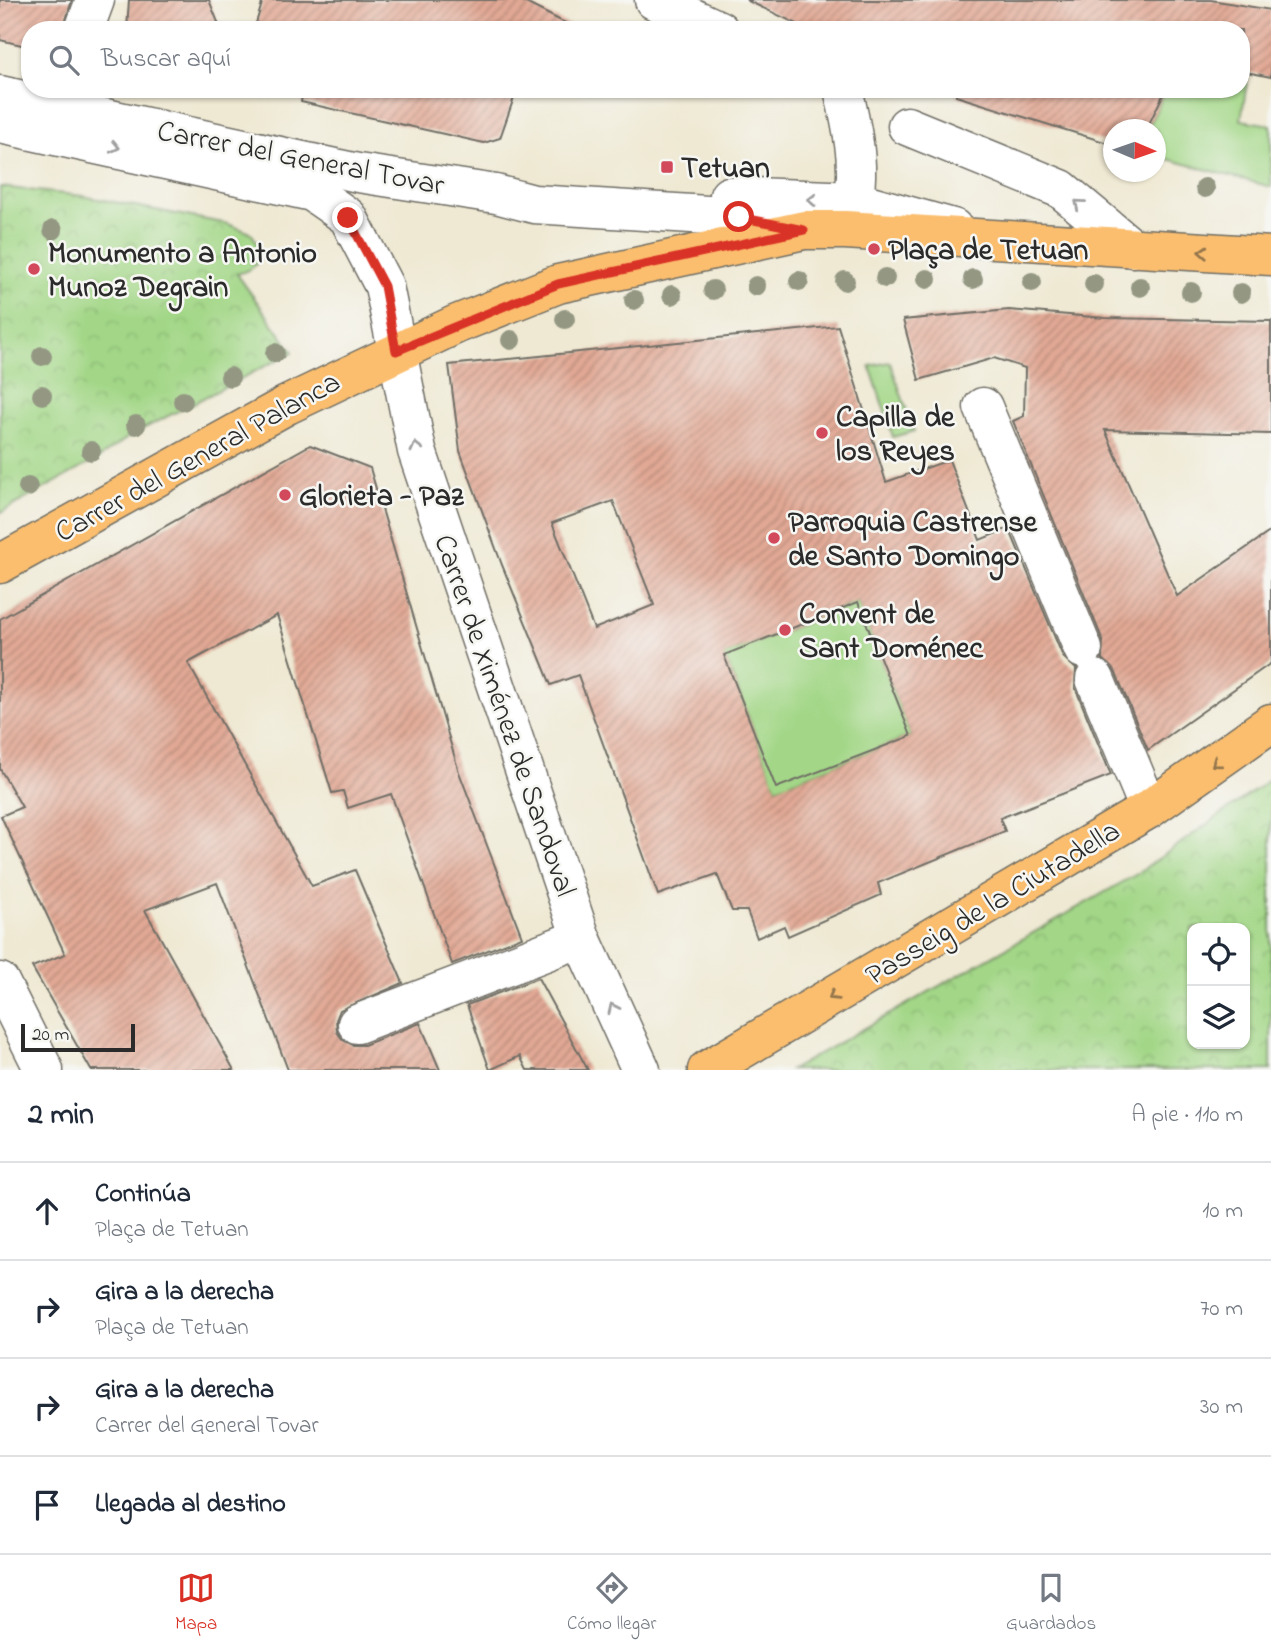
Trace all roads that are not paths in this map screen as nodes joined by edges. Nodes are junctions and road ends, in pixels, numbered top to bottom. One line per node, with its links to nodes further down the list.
1 (95, 0): 3 (street)
2 (654, 0): 4 (street)
3 (87, 21)
4 (700, 21)
5 (0, 95): 7 (street, Carrer del General Tovar)
6 (846, 98): 11 (street)
7 (69, 113): 8 (street, Carrer del General Tovar); 10 (street, Carrer del General Tovar); 15 (street, Carrer del General Tovar, one-way to 15)
8 (0, 124)
9 (906, 126): 13 (street, one-way to 9)
10 (496, 194): 11 (street, one-way to 10); 12 (street)
11 (850, 216): 12 (main road); 13 (main road)
12 (804, 230): 15 (main road)
13 (1132, 248): 14 (main road, one-way to 13)
14 (1271, 256)
15 (396, 351): 17 (main road, Carrer del General Palanca); 20 (street, Carrer de Ximénez de Sandoval, one-way to 15)
16 (983, 407): 19 (street)
17 (0, 564)
18 (1271, 723): 19 (main road, Passeig de la Ciutadella, one-way to 19)
19 (1149, 809): 25 (main road, Passeig de la Ciutadella, one-way to 25)
20 (581, 938): 22 (street); 24 (street, Carrer de Ximénez de Sandoval, one-way to 20)
21 (0, 982): 23 (street)
22 (357, 1024)
23 (44, 1070)
24 (641, 1070)
25 (707, 1070)

